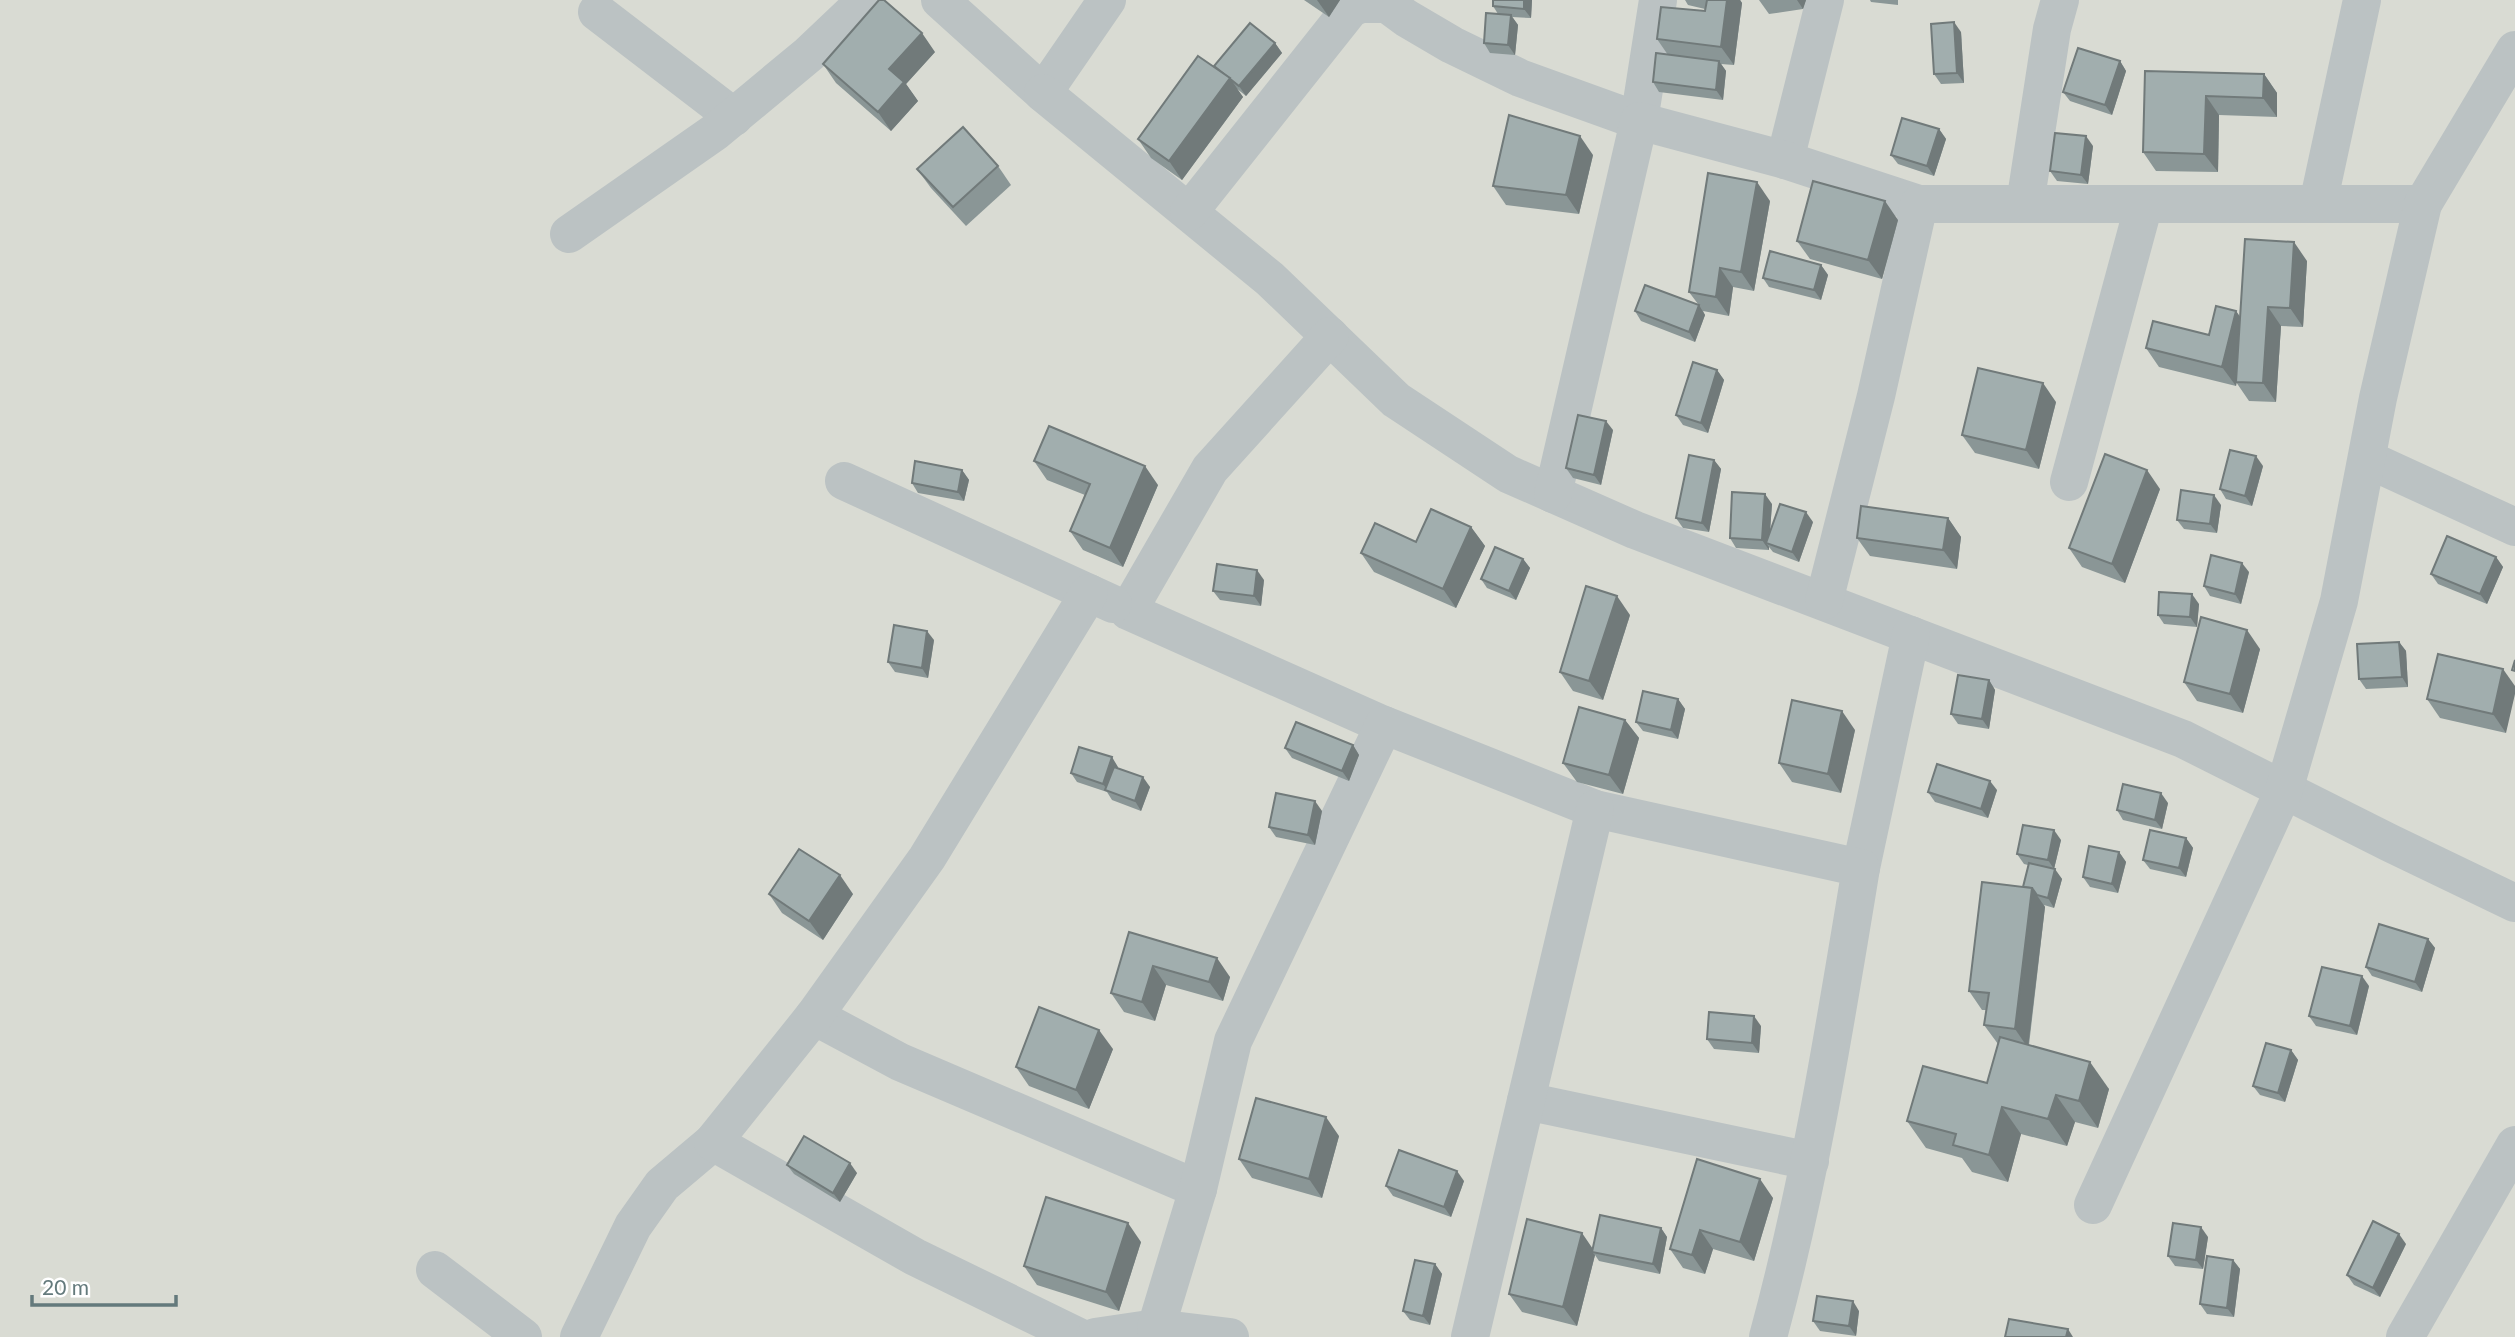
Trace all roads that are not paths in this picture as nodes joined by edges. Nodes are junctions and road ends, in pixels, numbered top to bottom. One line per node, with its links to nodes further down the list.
1 (866, 0): 11 (street)
2 (940, 0): 10 (street)
3 (1107, 0): 10 (street)
4 (1658, 0): 12 (street)
5 (1825, 0): 13 (street)
6 (2060, 0): 15 (street)
7 (2362, 0): 17 (street)
8 (597, 12): 11 (street)
9 (2515, 50): 18 (street)
10 (1043, 93): 19 (street)
11 (734, 117): 20 (street)
12 (1639, 121): 13 (street); 19 (street); 25 (street)
13 (1785, 160): 14 (street)
14 (1919, 204): 15 (street); 28 (street)
15 (2025, 204): 16 (street)
16 (2144, 204): 17 (street); 24 (street)
17 (2318, 204): 18 (street)
18 (2423, 204): 22 (street)
19 (1189, 212): 21 (street)
20 (569, 234)
21 (1330, 336): 25 (street); 29 (street)
22 (2367, 459): 26 (street); 32 (street)
23 (844, 481): 27 (street)
24 (2070, 482)
25 (1553, 494): 28 (street)
26 (2515, 527)
27 (1089, 593): 29 (street); 36 (street)
28 (1824, 601): 30 (street)
29 (1128, 611): 31 (street)
30 (1911, 635): 32 (street); 34 (street)
31 (1384, 725): 33 (street); 41 (street)
32 (2284, 790): 35 (street); 42 (street)
33 (1595, 809): 34 (street); 37 (street)
34 (1861, 868): 40 (street)
35 (2515, 903)
36 (814, 1016): 38 (street); 41 (street)
37 (1526, 1101): 40 (street); 50 (street)
38 (713, 1142): 46 (street); 47 (street)
39 (2515, 1146): 52 (street)
40 (1810, 1161): 51 (street)
41 (1198, 1189): 44 (street)
42 (2093, 1205)
43 (435, 1270): 45 (street)
44 (1157, 1328): 48 (street); 49 (street)
45 (523, 1337)
46 (579, 1337)
47 (1079, 1337)
48 (1095, 1337)
49 (1230, 1337)
50 (1470, 1337)
51 (1768, 1337)
52 (2404, 1337)

